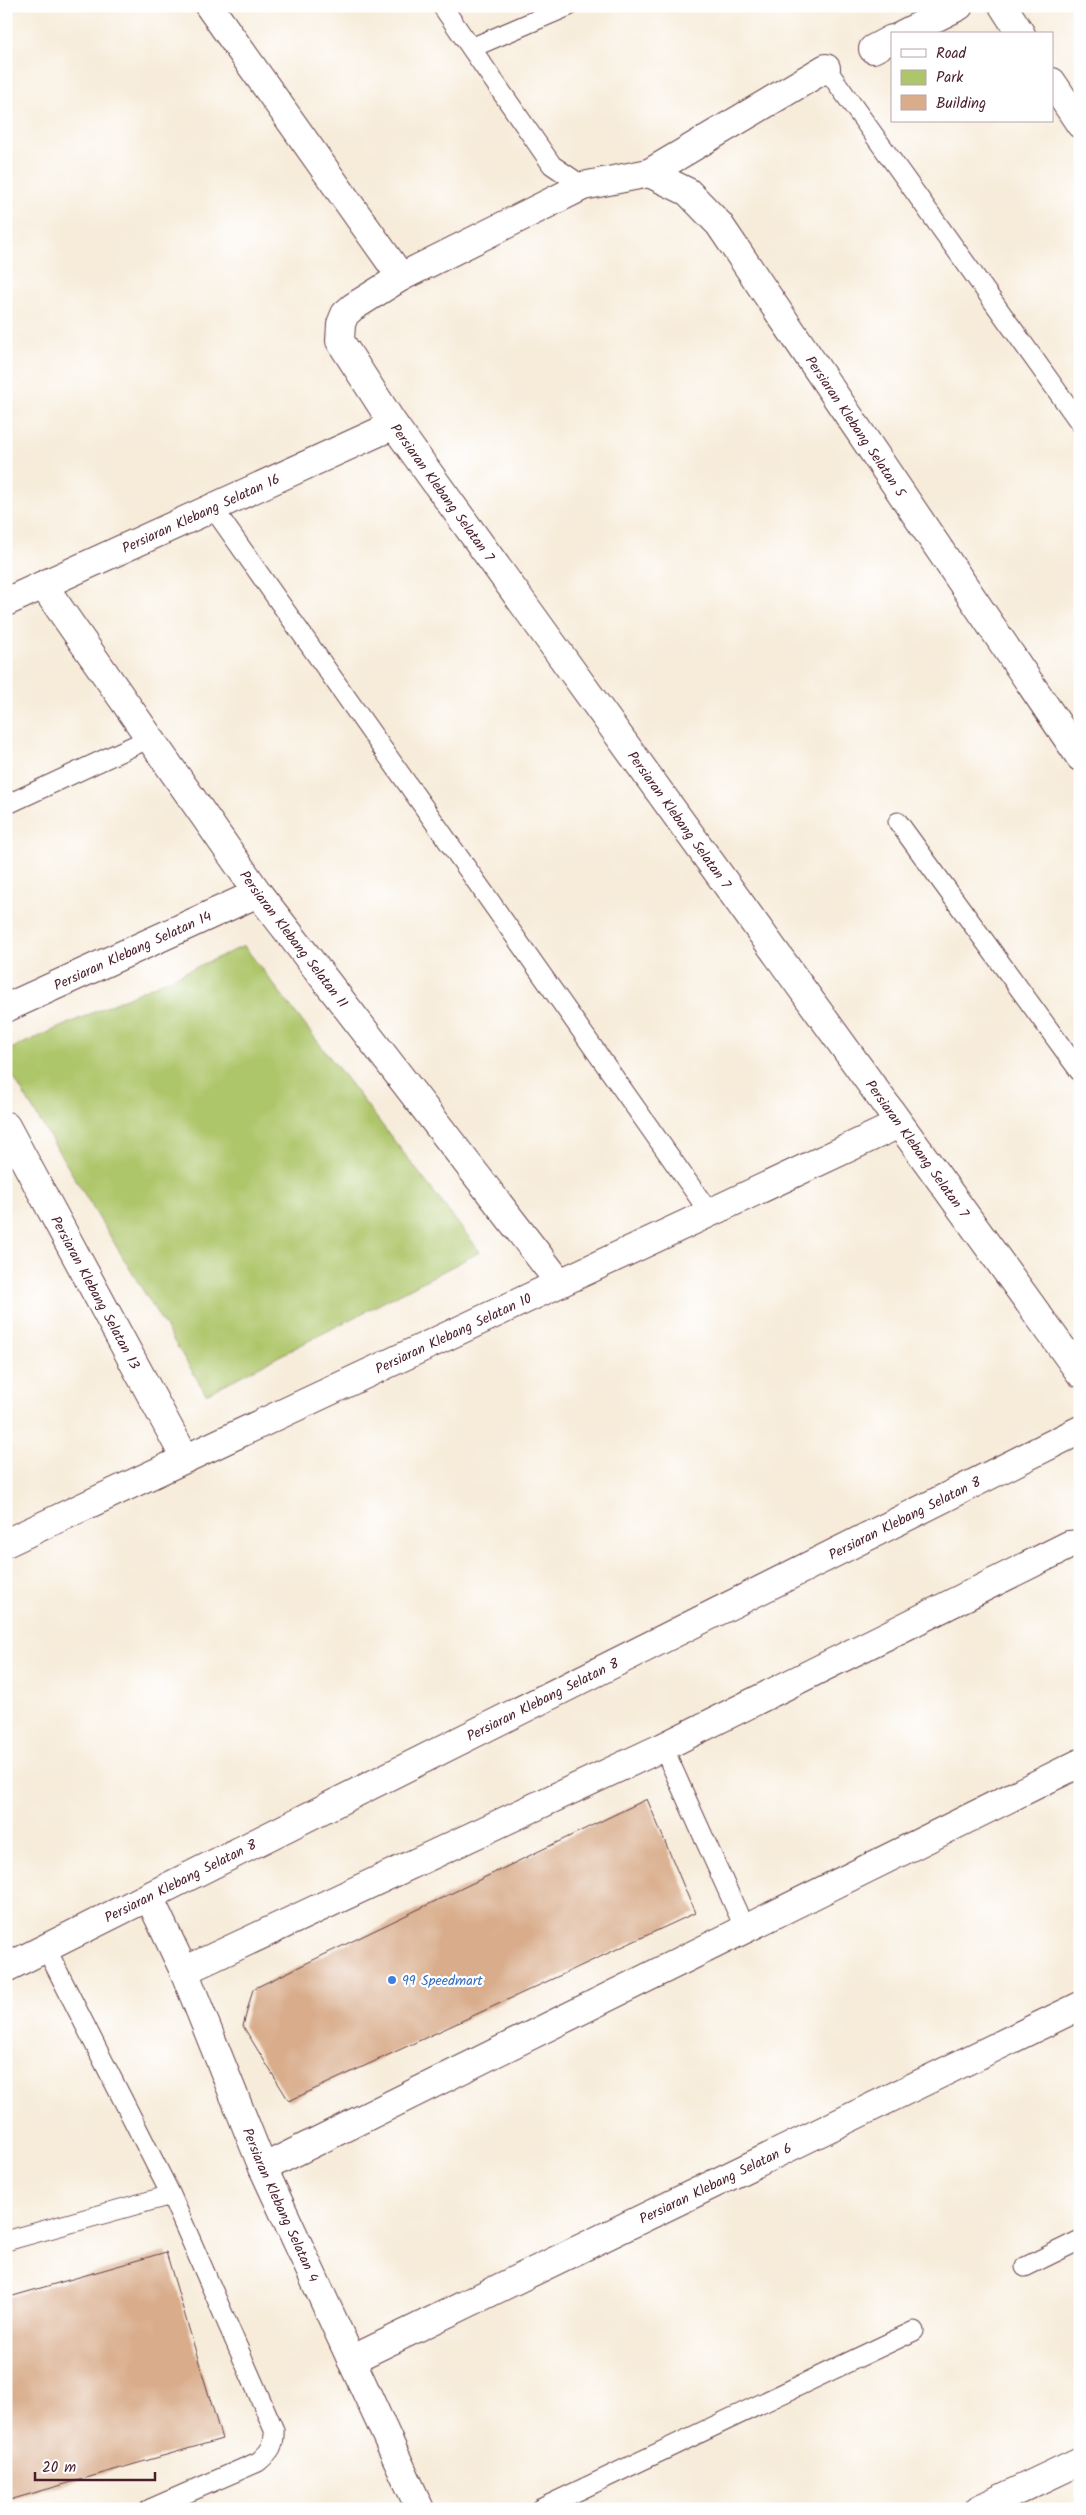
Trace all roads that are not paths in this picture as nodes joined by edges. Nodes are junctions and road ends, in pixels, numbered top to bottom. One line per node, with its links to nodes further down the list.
1 (208, 6): 14 (street)
2 (442, 6): 8 (lane)
3 (569, 6): 8 (lane)
4 (959, 6): 6 (street)
5 (1003, 6): 7 (street)
6 (907, 32)
7 (1020, 32)
8 (471, 48): 13 (lane)
9 (826, 68): 12 (street); 15 (lane)
10 (1054, 85): 11 (street)
11 (1080, 124)
12 (649, 172): 13 (street); 21 (street, Persiaran Klebang Selatan 5)
13 (583, 186): 14 (street, Persiaran Klebang Selatan 7)
14 (401, 277): 16 (street, Persiaran Klebang Selatan 7)
15 (1080, 423)
16 (394, 425): 17 (street, Persiaran Klebang Selatan 16); 27 (street, Persiaran Klebang Selatan 7)
17 (213, 508): 18 (street, Persiaran Klebang Selatan 16); 29 (lane)
18 (43, 585): 19 (street, Persiaran Klebang Selatan 16); 20 (street, Persiaran Klebang Selatan 11)
19 (6, 602)
20 (150, 738): 22 (lane); 24 (street, Persiaran Klebang Selatan 11)
21 (1080, 757)
22 (6, 805)
23 (898, 822): 26 (lane)
24 (258, 894): 25 (street, Persiaran Klebang Selatan 14); 30 (street, Persiaran Klebang Selatan 11)
25 (6, 1008)
26 (1080, 1072)
27 (899, 1124): 29 (street, Persiaran Klebang Selatan 10); 31 (street, Persiaran Klebang Selatan 7)
28 (6, 1126): 33 (street, Persiaran Klebang Selatan 13)
29 (709, 1212): 30 (street, Persiaran Klebang Selatan 10)
30 (560, 1282): 33 (street, Persiaran Klebang Selatan 10)
31 (1080, 1373)
32 (1080, 1430): 38 (street, Persiaran Klebang Selatan 8)
33 (185, 1458): 34 (street, Persiaran Klebang Selatan 10)
34 (6, 1543)
35 (1080, 1544): 36 (street)
36 (663, 1748): 39 (lane); 42 (street)
37 (1080, 1763): 39 (street)
38 (149, 1897): 40 (street, Persiaran Klebang Selatan 8); 42 (street, Persiaran Klebang Selatan 4)
39 (745, 1929): 44 (street)
40 (46, 1948): 41 (street, Persiaran Klebang Selatan 8); 45 (lane)
41 (6, 1967)
42 (184, 1972): 44 (street, Persiaran Klebang Selatan 4)
43 (1080, 2006): 50 (street, Persiaran Klebang Selatan 6)
44 (263, 2168): 50 (street, Persiaran Klebang Selatan 4)
45 (171, 2195): 47 (lane); 52 (lane)
46 (1080, 2240): 48 (lane)
47 (6, 2241)
48 (1025, 2267)
49 (914, 2331): 54 (lane)
50 (351, 2360): 53 (street, Persiaran Klebang Selatan 4)
51 (1080, 2461): 55 (street)
52 (150, 2509)
53 (420, 2509)
54 (540, 2509)
55 (979, 2509)

